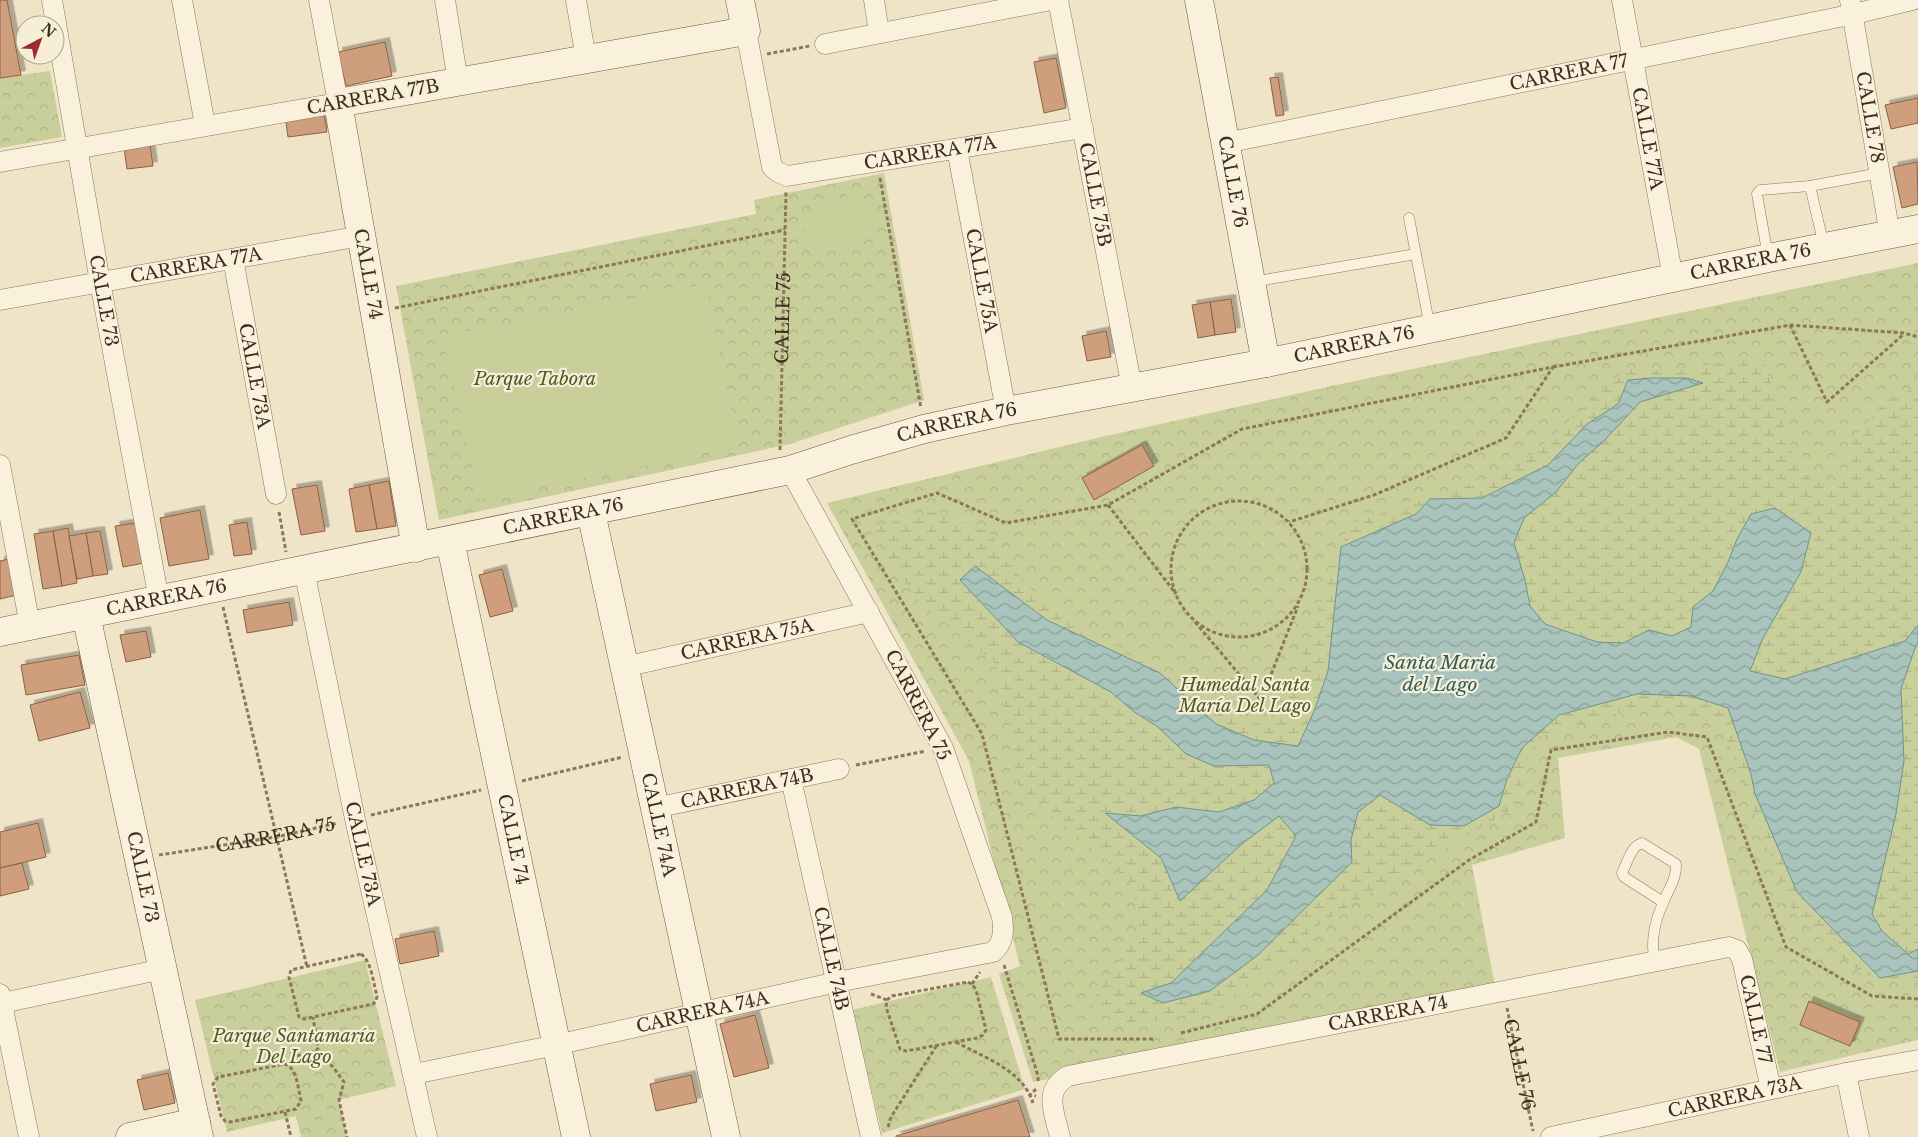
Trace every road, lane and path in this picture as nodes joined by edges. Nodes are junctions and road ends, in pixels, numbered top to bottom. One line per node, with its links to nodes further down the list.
1 (52, 0): 24 (street, CALLE 73)
2 (182, 0): 21 (street)
3 (319, 0): 20 (street, CALLE 74)
4 (445, 0): 19 (street)
5 (576, 0): 17 (street)
6 (740, 0): 15 (street)
7 (874, 0): 14 (street)
8 (1051, 0): 14 (street)
9 (1058, 0): 22 (street, CALLE 75B)
10 (1199, 0): 23 (street, CALLE 76)
11 (1622, 0): 18 (street, CALLE 77A)
12 (1912, 0): 13 (street, CARRERA 77)
13 (1852, 7): 18 (street, CARRERA 77); 28 (street, CALLE 78)
14 (879, 33): 16 (street)
15 (749, 44): 16 (path); 17 (street, CARRERA 77B); 29 (street)
16 (825, 44)
17 (586, 59): 19 (street, CARRERA 77B)
18 (1633, 60): 23 (street, CARRERA 77); 40 (street, CALLE 77A)
19 (458, 82): 20 (street, CARRERA 77B)
20 (338, 103): 21 (street, CARRERA 77B); 35 (street, CALLE 74)
21 (205, 125): 24 (street, CARRERA 77B)
22 (1083, 128): 25 (street, CARRERA 77A); 51 (street, CALLE 75B)
23 (1226, 143): 42 (street, CALLE 76)
24 (77, 149): 26 (street, CARRERA 77B); 41 (street, CALLE 73)
25 (958, 149): 27 (street, CARRERA 77A); 52 (street, CALLE 75A)
26 (0, 162)
27 (877, 162): 29 (street, CARRERA 77A); 53 (path)
28 (1880, 173): 30 (lane); 34 (street, CALLE 78)
29 (782, 174): 32 (path, CALLE 75)
30 (1810, 186): 36 (lane); 38 (lane)
31 (1409, 218): 37 (lane)
32 (785, 230): 44 (path); 54 (path, CALLE 75)
33 (1918, 230): 34 (street, CARRERA 76)
34 (1890, 235): 36 (street, CARRERA 76)
35 (361, 236): 39 (street, CARRERA 77A); 44 (street, CALLE 74)
36 (1824, 246): 38 (street, CARRERA 76)
37 (1416, 254): 42 (lane); 46 (lane)
38 (1768, 258): 40 (street, CARRERA 76)
39 (234, 259): 41 (street, CARRERA 77A); 56 (street, CALLE 73A)
40 (1673, 278): 46 (street, CARRERA 76)
41 (100, 282): 43 (street, CARRERA 77A); 65 (street, CALLE 73)
42 (1251, 282): 49 (street, CALLE 76)
43 (0, 300)
44 (374, 312): 61 (street, CALLE 74)
45 (1790, 325): 47 (path); 47 (path); 50 (path)
46 (1430, 328): 49 (street, CARRERA 76)
47 (1904, 334): 48 (path)
48 (1918, 337)
49 (1266, 363): 51 (street, CARRERA 76)
50 (1553, 367): 57 (path); 59 (path)
51 (1132, 388): 52 (street, CARRERA 76)
52 (1006, 411): 54 (street, CARRERA 76)
53 (922, 416)
54 (785, 464): 58 (street, CARRERA 76); 67 (street, CARRERA 75)
55 (0, 465): 70 (street)
56 (276, 494): 62 (path)
57 (1108, 504): 64 (path); 95 (path)
58 (591, 512): 60 (street, CARRERA 76); 72 (street, CALLE 74A)
59 (1289, 522): 64 (path); 66 (path)
60 (450, 541): 61 (street, CARRERA 76); 77 (street, CALLE 74)
61 (416, 548): 62 (street, CARRERA 76)
62 (296, 565): 63 (street, CARRERA 76); 79 (street, CALLE 73A)
63 (218, 588): 65 (street, CARRERA 76); 80 (path)
64 (1177, 596): 69 (path)
65 (159, 600): 68 (street, CARRERA 76)
66 (1299, 602): 69 (path); 69 (path)
67 (869, 612): 72 (street, CARRERA 75A); 73 (street, CARRERA 75)
68 (86, 615): 70 (street, CARRERA 76); 81 (street, CALLE 73)
69 (1190, 616)
70 (30, 626): 71 (street, CARRERA 76)
71 (0, 632)
72 (624, 667): 74 (street, CALLE 74A)
73 (943, 748): 75 (path); 83 (street, CARRERA 75)
74 (643, 752): 77 (path, CARRERA 75); 78 (street, CALLE 74A)
75 (839, 768): 76 (street, CARRERA 74B)
76 (791, 779): 78 (street, CARRERA 74B); 88 (street, CALLE 74B)
77 (502, 785): 79 (path, CARRERA 75); 97 (street, CALLE 74)
78 (655, 808): 92 (street, CALLE 74A)
79 (355, 819): 80 (path, CARRERA 75); 103 (street, CALLE 73A)
80 (276, 837): 81 (path, CARRERA 75); 86 (path)
81 (139, 858): 87 (street, CALLE 73)
82 (1663, 902): 82 (lane); 85 (lane)
83 (995, 949): 88 (street, CARRERA 74A); 105 (path)
84 (1737, 950): 85 (street, CARRERA 74); 104 (street, CALLE 77)
85 (1655, 962): 89 (street, CARRERA 74)
86 (307, 967): 93 (path); 93 (path)
87 (163, 969): 90 (street); 108 (street, CALLE 73)
88 (836, 982): 92 (street, CARRERA 74A); 109 (street, CALLE 74B)
89 (1503, 991): 117 (street, CARRERA 74); 118 (path, CALLE 76)
90 (1, 998): 110 (street)
91 (1918, 999): 94 (path)
92 (699, 1014): 97 (street, CARRERA 74A); 116 (street, CALLE 74A)
93 (313, 1017): 99 (path)
94 (1176, 1035)
95 (1159, 1039)
96 (956, 1042): 98 (path); 98 (path); 105 (path)
97 (556, 1045): 103 (street, CARRERA 74A); 115 (street, CALLE 74)
98 (938, 1045): 109 (path)
99 (316, 1051): 101 (path); 113 (path)
100 (1918, 1060): 102 (street, CARRERA 73A)
101 (289, 1065): 106 (path); 106 (path)
102 (1846, 1073): 104 (street, CARRERA 73A); 120 (street)
103 (414, 1074): 114 (street, CALLE 73A)
104 (1771, 1090): 119 (street, CARRERA 73A)
105 (1030, 1095): 107 (path)
106 (285, 1112): 112 (path)
107 (1036, 1112)
108 (198, 1130): 111 (street)
109 (879, 1134)
110 (29, 1137)
111 (130, 1137)
112 (291, 1137)
113 (347, 1137)
114 (428, 1137)
115 (576, 1137)
116 (726, 1137)
117 (1060, 1137)
118 (1534, 1137)
119 (1551, 1137)
120 (1859, 1137)

